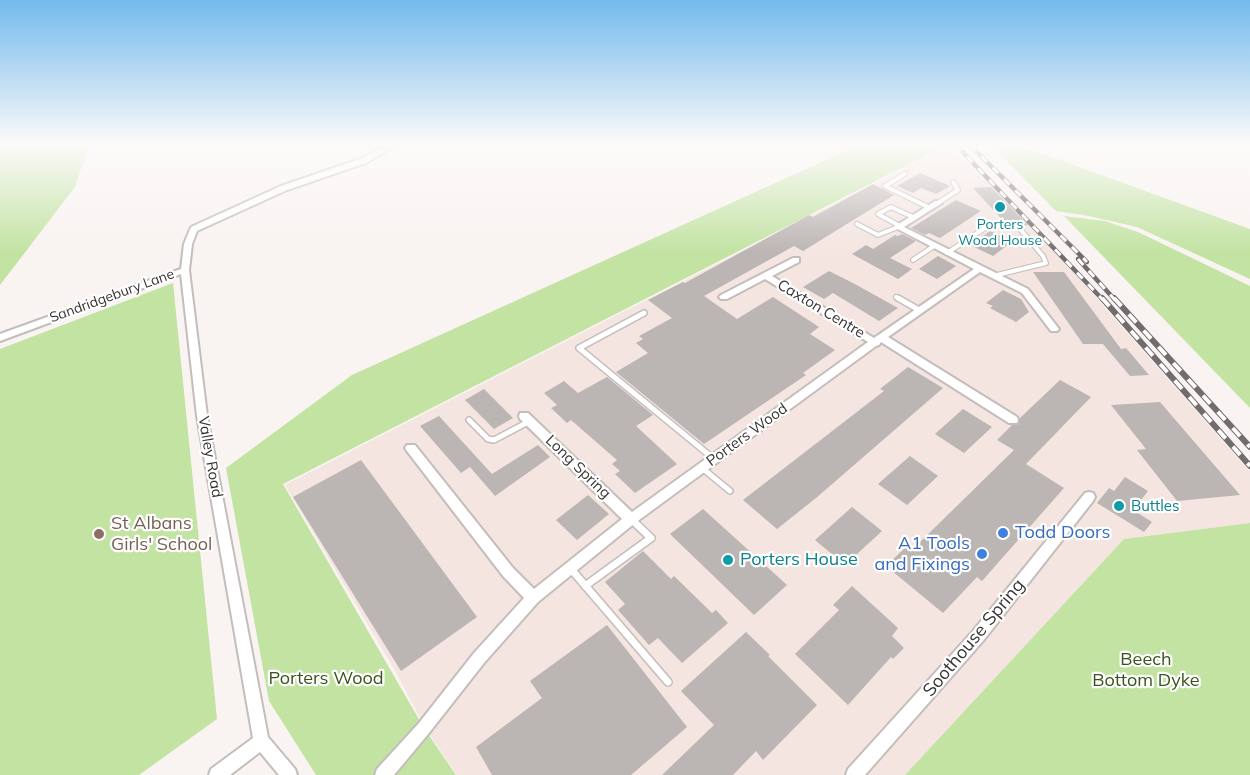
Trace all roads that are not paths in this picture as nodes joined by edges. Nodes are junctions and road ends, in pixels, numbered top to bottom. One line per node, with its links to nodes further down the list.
1 (306, 181): 15 (street, Sandridgebury Lane)
2 (893, 181): 4 (lane)
3 (953, 182): 4 (lane)
4 (934, 206): 5 (street)
5 (913, 217): 7 (street); 7 (lane)
6 (857, 224): 7 (lane)
7 (898, 226): 10 (street)
8 (985, 228): 11 (lane)
9 (1020, 229): 17 (lane)
10 (934, 246): 11 (street); 13 (lane)
11 (947, 253): 14 (street)
12 (796, 260): 16 (street, Caxton Centre)
13 (913, 260)
14 (979, 269): 17 (street); 20 (street, Porters Wood)
15 (184, 270): 23 (street, Sandridgebury Lane); 38 (street, Valley Road)
16 (766, 276): 18 (street, Caxton Centre); 24 (street, Caxton Centre)
17 (993, 276): 22 (street)
18 (724, 297)
19 (896, 297): 20 (lane)
20 (919, 310): 24 (street, Porters Wood)
21 (644, 313): 29 (lane)
22 (1054, 329)
23 (0, 338)
24 (879, 340): 27 (street, Caxton Centre); 29 (street, Porters Wood)
25 (527, 418): 26 (lane); 33 (street, Long Spring)
26 (469, 420)
27 (1013, 420)
28 (411, 447): 36 (street)
29 (714, 459): 30 (street, Porters Wood)
30 (702, 468): 31 (lane); 33 (street, Porters Wood)
31 (730, 491)
32 (1089, 497): 42 (street, Soothouse Spring)
33 (631, 519): 34 (street, Porters Wood); 35 (lane)
34 (570, 568): 35 (lane); 36 (street, Porters Wood)
35 (585, 586): 37 (lane)
36 (533, 598): 41 (street, Porters Wood)
37 (668, 682)
38 (261, 741): 39 (street); 40 (street, Valley Road)
39 (217, 775)
40 (289, 775)
41 (383, 775)
42 (854, 775)

